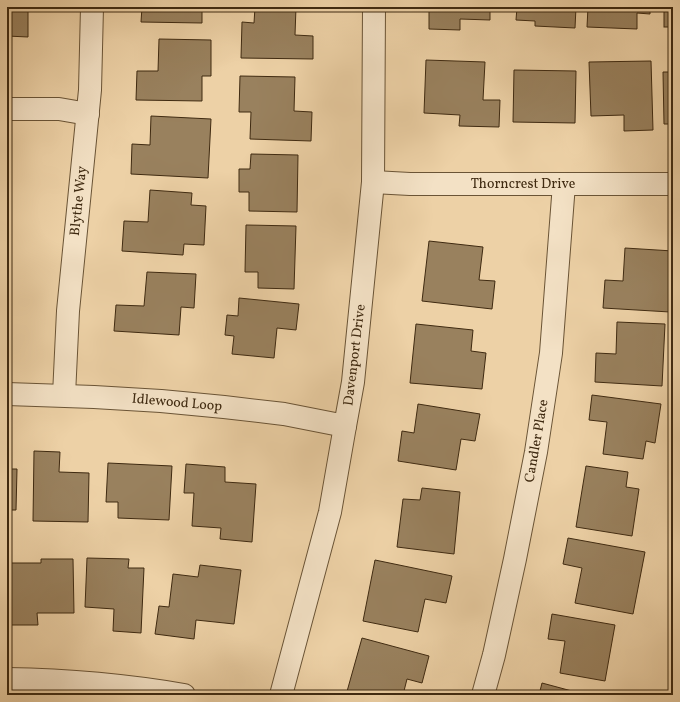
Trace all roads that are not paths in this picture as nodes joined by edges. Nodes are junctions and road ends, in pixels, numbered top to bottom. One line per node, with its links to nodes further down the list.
1 (92, 7): 4 (street, Blythe Way)
2 (374, 7): 5 (street, Davenport Drive)
3 (7, 109): 4 (street)
4 (88, 114): 9 (street, Blythe Way)
5 (373, 182): 6 (street, Thorncrest Drive); 10 (street, Davenport Drive)
6 (564, 184): 7 (street, Thorncrest Drive); 14 (street, Candler Place)
7 (673, 184)
8 (7, 394): 9 (street, Idlewood Loop)
9 (64, 395): 10 (street, Idlewood Loop)
10 (345, 426): 13 (street, Davenport Drive)
11 (7, 679): 12 (street)
12 (184, 695)
13 (281, 695)
14 (484, 695)

